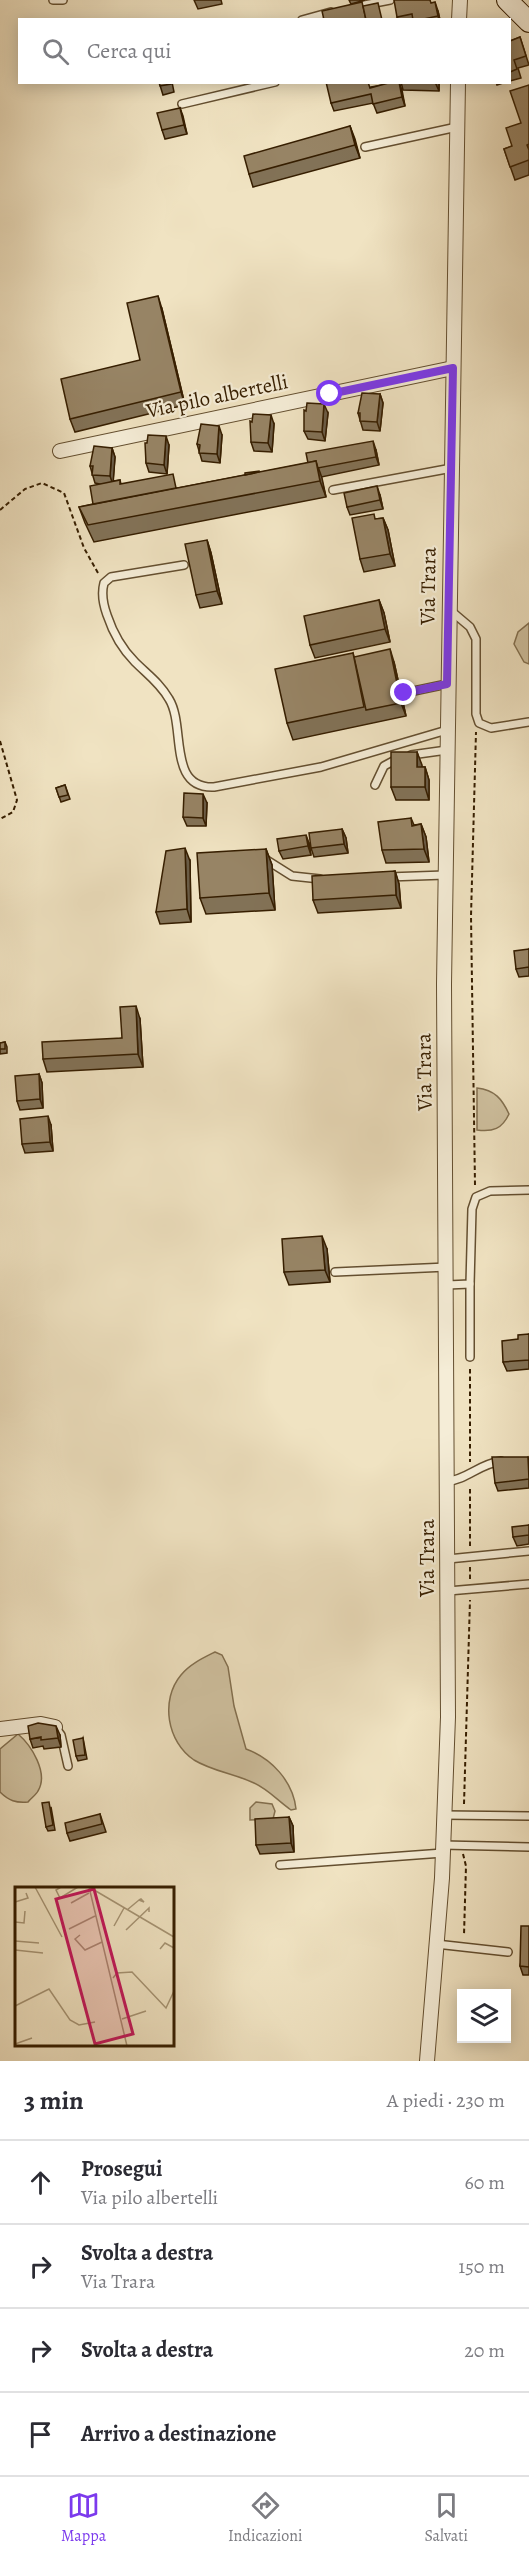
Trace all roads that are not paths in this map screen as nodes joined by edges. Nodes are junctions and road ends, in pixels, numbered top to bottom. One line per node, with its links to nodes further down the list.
1 (53, 0): 2 (lane)
2 (63, 0)
3 (390, 0): 6 (lane)
4 (459, 0): 7 (street)
5 (507, 0): 8 (main road)
6 (311, 18)
7 (459, 18)
8 (528, 20)
9 (267, 84): 11 (lane)
10 (458, 84): 12 (street, Via Trara)
11 (182, 104)
12 (457, 127): 13 (lane); 14 (street, Via Trara)
13 (365, 147)
14 (453, 368): 15 (street, Via pilo albertelli); 16 (street, Via Trara)
15 (60, 451)
16 (452, 468): 17 (lane); 19 (street, Via Trara)
17 (333, 490)
18 (184, 565): 23 (lane)
19 (448, 608): 20 (street, Via Trara); 22 (lane)
20 (447, 684): 21 (lane); 23 (street, Via Trara)
21 (404, 693)
22 (529, 722)
23 (447, 730): 24 (street, Via Trara)
24 (447, 750): 25 (lane); 27 (street, Via Trara)
25 (375, 785)
26 (256, 858): 29 (lane)
27 (445, 874): 28 (lane); 31 (street, Via Trara)
28 (376, 877)
29 (330, 879)
30 (529, 1190): 33 (lane)
31 (447, 1267): 32 (lane); 34 (street, Via Trara)
32 (334, 1272)
33 (470, 1284): 34 (lane); 35 (lane)
34 (447, 1285): 37 (street, Via Trara)
35 (470, 1357)
36 (507, 1460): 37 (lane)
37 (448, 1481): 39 (street, Via Trara)
38 (529, 1551): 39 (lane)
39 (448, 1558): 41 (street, Via Trara)
40 (529, 1584): 41 (lane)
41 (448, 1591): 45 (street, Via Trara)
42 (55, 1727): 43 (street); 44 (lane)
43 (0, 1729)
44 (69, 1766)
45 (444, 1815): 46 (lane); 48 (street, Via Trara)
46 (529, 1816)
47 (529, 1847): 48 (lane)
48 (443, 1849): 49 (lane); 50 (street, Via Trara)
49 (280, 1865)
50 (436, 1944): 51 (lane); 52 (street, Via Trara)
51 (508, 1952)
52 (427, 2061)

